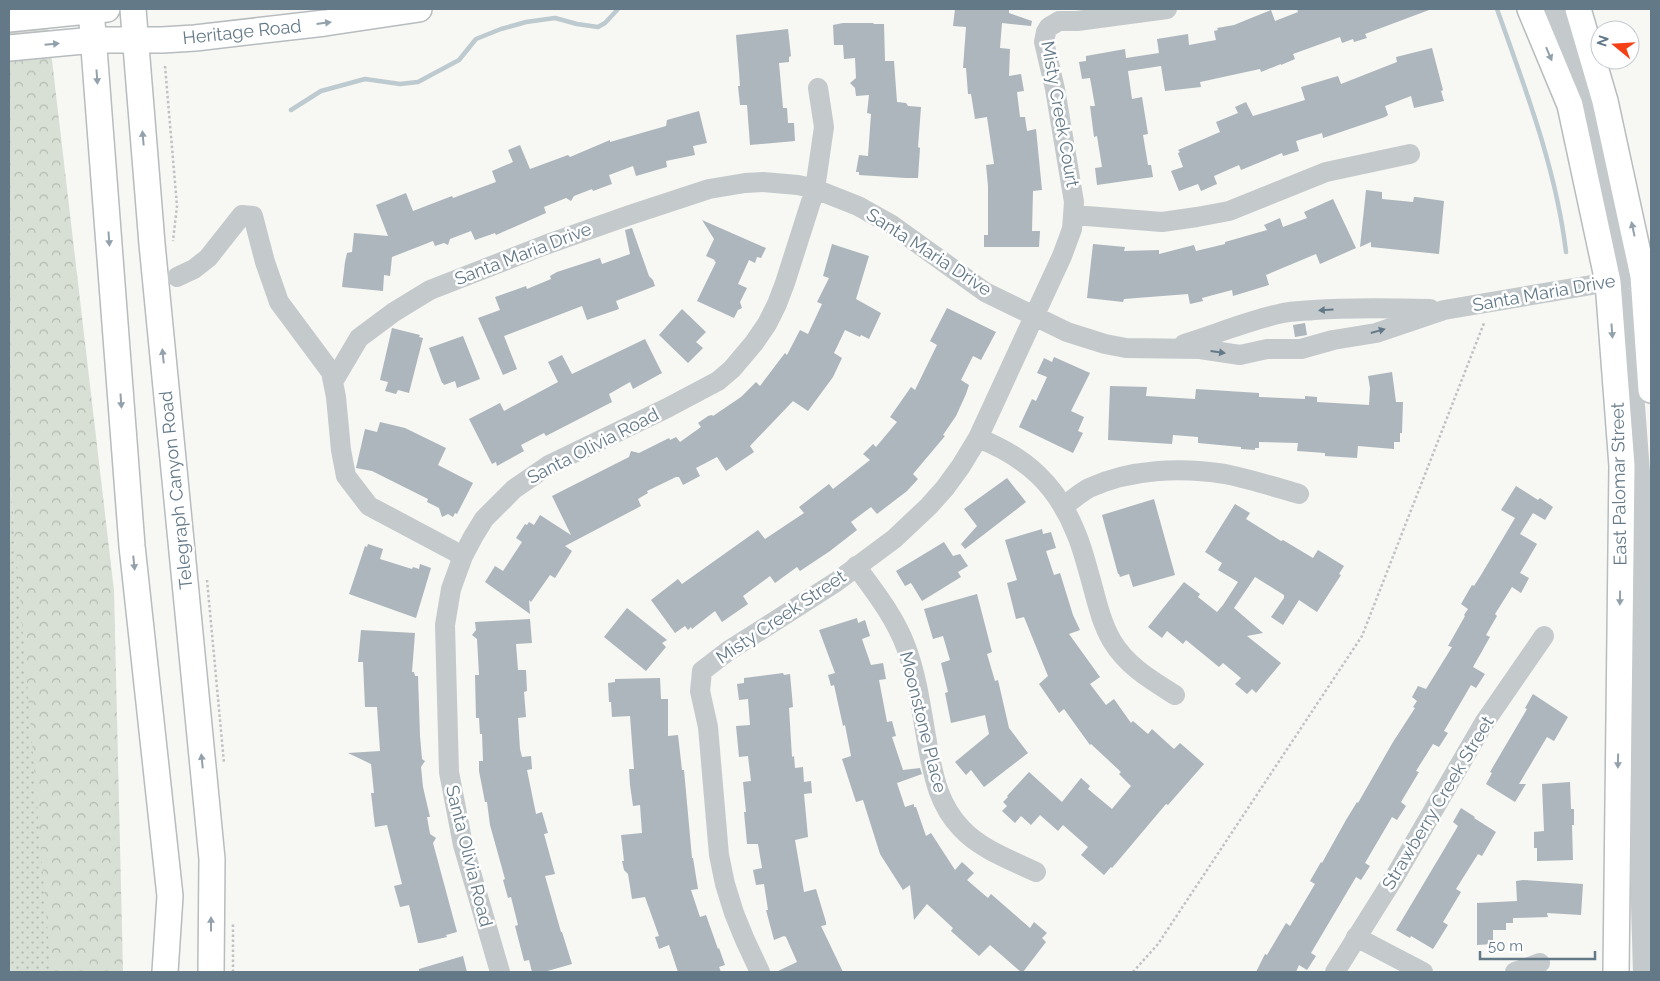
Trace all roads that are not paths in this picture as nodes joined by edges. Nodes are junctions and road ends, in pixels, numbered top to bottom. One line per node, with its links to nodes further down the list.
1 (133, 9): 10 (main road, Telegraph Canyon Road)
2 (419, 9): 10 (main road, Heritage Road, one-way to 2)
3 (1167, 9): 15 (street, Misty Creek Court)
4 (1530, 9): 17 (main road, East Palomar Street, one-way to 17)
5 (1554, 9): 17 (street)
6 (1578, 9): 17 (main road, East Palomar Street, one-way to 6)
7 (96, 10): 8 (main road); 9 (main road)
8 (9, 19)
9 (94, 40): 10 (main road, Heritage Road); 11 (main road, Heritage Road, one-way to 9); 33 (main road, one-way to 33)
10 (136, 40): 34 (main road, Telegraph Canyon Road, one-way to 10)
11 (9, 48)
12 (818, 88): 14 (street, Santa Olivia Road)
13 (1410, 154): 15 (street)
14 (815, 189): 19 (street, Santa Maria Drive); 21 (street, Santa Maria Drive); 26 (street, Santa Olivia Road)
15 (1074, 215): 19 (street, Misty Creek Court)
16 (177, 277): 21 (street)
17 (1631, 279): 18 (street, Santa Maria Drive); 22 (main road, East Palomar Street); 40 (main road, East Palomar Street, one-way to 40); 41 (street)
18 (1444, 310): 20 (street, Santa Maria Drive, one-way to 20); 20 (street, Santa Maria Drive, one-way to 18)
19 (1035, 315): 20 (street, Santa Maria Drive); 23 (street, Misty Creek Street)
20 (1170, 348)
21 (333, 382): 26 (street)
22 (1651, 390)
23 (978, 438): 25 (street); 27 (street, Misty Creek Street)
24 (1299, 494): 25 (street)
25 (1064, 506): 29 (street)
26 (463, 556): 35 (street, Santa Olivia Road)
27 (856, 566): 30 (street, Moonstone Place); 36 (street, Misty Creek Street)
28 (1544, 636): 31 (street, Strawberry Creek Street)
29 (1175, 695)
30 (1036, 872)
31 (1356, 937): 37 (street, Strawberry Creek Street); 38 (street)
32 (1540, 963): 39 (street)
33 (165, 972)
34 (211, 972)
35 (500, 972)
36 (760, 972)
37 (1335, 972)
38 (1423, 972)
39 (1515, 972)
40 (1616, 972)
41 (1643, 972)

